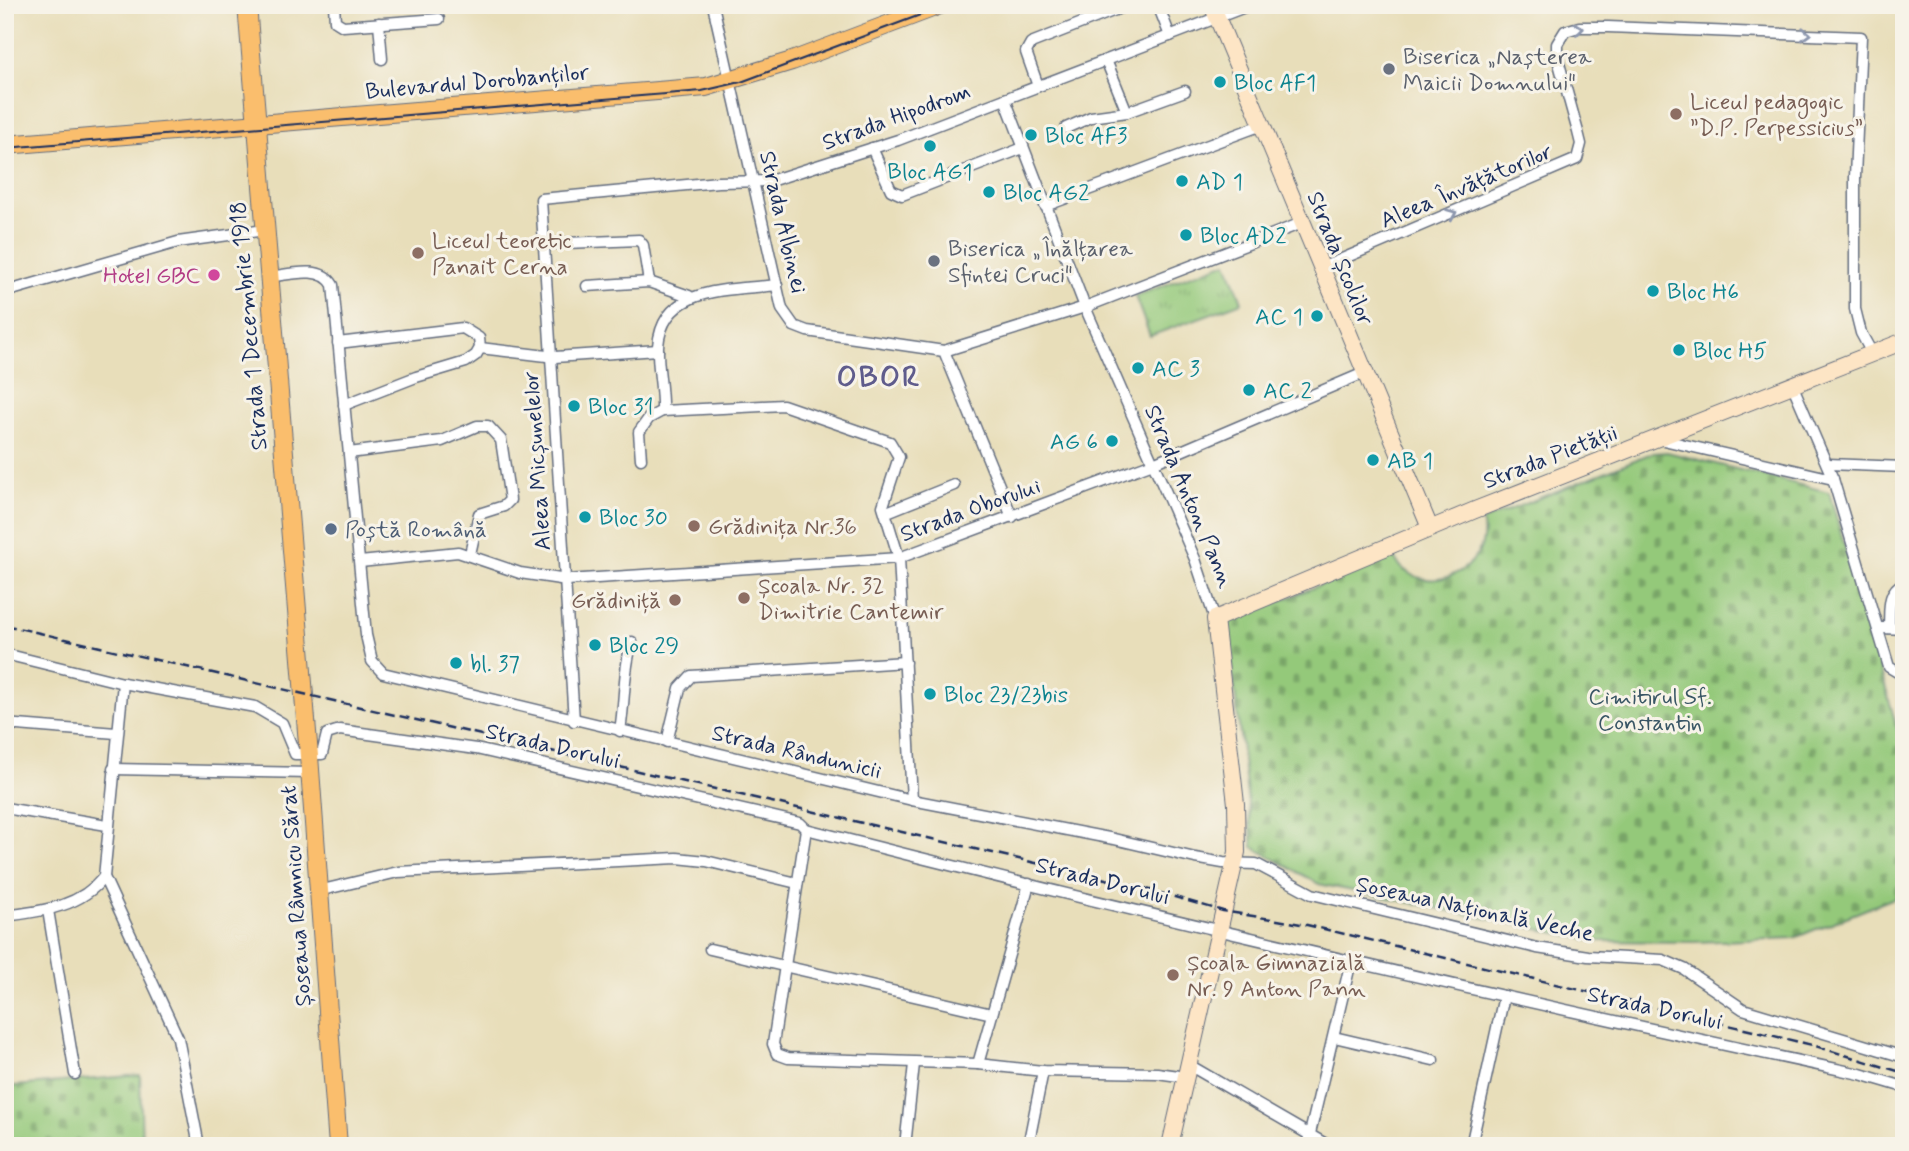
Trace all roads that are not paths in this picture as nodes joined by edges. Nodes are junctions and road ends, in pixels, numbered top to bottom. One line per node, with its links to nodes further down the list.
1 (247, 5): 19 (main road, Strada 1 Decembrie 1918)
2 (334, 5): 10 (street)
3 (713, 5): 14 (street, Strada Albinei)
4 (940, 5): 14 (main road, Bulevardul Dorobanților)
5 (1129, 5): 15 (street)
6 (1158, 5): 11 (street)
7 (1250, 5): 8 (street, Strada Hipodrom)
8 (1215, 11): 11 (street, Strada Hipodrom); 20 (street, Strada Școlilor)
9 (439, 19): 10 (street)
10 (379, 23): 12 (street)
11 (1170, 36): 13 (street, Strada Hipodrom)
12 (382, 59)
13 (1106, 60): 15 (street, Strada Hipodrom); 18 (street)
14 (729, 82): 19 (main road, Bulevardul Dorobanților); 25 (street, Strada Albinei)
15 (1038, 86): 17 (street, Strada Hipodrom)
16 (1185, 91): 18 (street)
17 (1005, 99): 23 (street, Strada Hipodrom); 24 (street, Strada Anton Pann)
18 (1127, 112): 21 (street)
19 (255, 124): 22 (main road, Bulevardul Dorobanților); 29 (main road, Strada 1 Decembrie 1918)
20 (1262, 125): 27 (street); 28 (street, Strada Școlilor)
21 (1066, 128)
22 (5, 145)
23 (872, 148): 24 (street); 25 (street, Strada Hipodrom)
24 (1023, 148): 27 (street, Strada Anton Pann)
25 (754, 180): 26 (street, Strada Hipodrom); 34 (street, Strada Albinei)
26 (541, 199): 30 (street, Aleea Micșunelelor)
27 (1045, 206): 38 (street, Strada Anton Pann)
28 (1302, 223): 31 (street, Strada Școlilor); 38 (street)
29 (265, 230): 32 (main road, Strada 1 Decembrie 1918); 36 (street)
30 (542, 244): 33 (street); 45 (street, Aleea Micșunelelor)
31 (1321, 268): 44 (street, Aleea Învățătorilor, one-way to 44); 46 (street, Strada Școlilor)
32 (268, 277): 40 (street); 70 (main road, Strada 1 Decembrie 1918)
33 (649, 282): 35 (street); 37 (street)
34 (777, 285): 37 (street); 43 (street, Strada Albinei)
35 (587, 286)
36 (5, 292)
37 (689, 296): 42 (street)
38 (1085, 307): 43 (street); 53 (street, Strada Anton Pann)
39 (1904, 341): 44 (street, Strada Pietății)
40 (338, 343): 41 (street); 48 (street)
41 (480, 348): 45 (street); 48 (street)
42 (658, 350): 45 (street); 49 (street)
43 (944, 351): 59 (street)
44 (1873, 355): 47 (street, Strada Pietății)
45 (550, 356): 64 (street, Aleea Micșunelelor)
46 (1364, 373): 53 (street, Strada Oborului); 60 (street, Strada Școlilor)
47 (1792, 384): 50 (street, Strada Pietății); 54 (street)
48 (344, 405): 51 (street)
49 (662, 411): 52 (street); 58 (street)
50 (1658, 439): 56 (street); 60 (street, Strada Pietății)
51 (349, 453): 61 (street); 63 (street)
52 (641, 459)
53 (1153, 463): 59 (street, Strada Oborului); 66 (street, Strada Anton Pann)
54 (1828, 464): 55 (street); 56 (street)
55 (1904, 467)
56 (1833, 479): 67 (street)
57 (954, 485): 58 (street)
58 (887, 512): 62 (street)
59 (1012, 517): 62 (street, Strada Oborului)
60 (1430, 528): 66 (street, Strada Pietății)
61 (470, 554): 63 (street, Strada Oborului); 64 (street, Strada Oborului)
62 (899, 558): 64 (street, Strada Oborului); 72 (street)
63 (360, 562): 75 (street, Strada Rândunicii)
64 (566, 580): 75 (street, Aleea Micșunelelor)
65 (1904, 583): 67 (street)
66 (1215, 619): 86 (street, Strada Anton Pann)
67 (1884, 628): 68 (street); 73 (street)
68 (1904, 629)
69 (632, 642): 77 (street)
70 (299, 643): 80 (main road, Șoseaua Râmnicu Sărat)
71 (5, 654): 74 (street)
72 (905, 662): 79 (street); 82 (street)
73 (1904, 676)
74 (123, 683): 78 (street); 80 (street)
75 (574, 721): 77 (street, Strada Rândunicii)
76 (5, 724): 78 (street)
77 (620, 731): 79 (street, Strada Rândunicii)
78 (116, 733): 81 (street)
79 (667, 742): 82 (street, Strada Rândunicii)
80 (310, 765): 81 (street); 85 (street, Strada Dorului); 90 (main road, Șoseaua Râmnicu Sărat)
81 (113, 769): 84 (street)
82 (912, 800): 86 (street, Strada Rândunicii)
83 (5, 808): 84 (street)
84 (107, 825): 87 (street)
85 (806, 829): 88 (street); 89 (street, Strada Dorului)
86 (1234, 864): 93 (street, Strada Anton Pann); 100 (street, Șoseaua Națională Veche)
87 (104, 877): 91 (street); 110 (street)
88 (797, 883): 90 (street); 96 (street)
89 (1029, 884): 93 (street, Strada Dorului); 98 (street)
90 (318, 891): 111 (main road, Șoseaua Râmnicu Sărat)
91 (48, 910): 92 (street); 106 (street)
92 (5, 916)
93 (1219, 930): 95 (street, Strada Dorului); 105 (street, Strada Anton Pann)
94 (710, 949): 96 (street)
95 (1351, 961): 97 (street, Strada Dorului); 99 (street)
96 (784, 968): 98 (street); 102 (street)
97 (1504, 996): 107 (street, Strada Dorului); 109 (street)
98 (992, 1014): 103 (street)
99 (1334, 1037): 101 (street); 108 (street)
100 (1904, 1057)
101 (1433, 1060)
102 (914, 1064): 103 (street); 112 (street)
103 (978, 1064): 104 (street)
104 (1042, 1071): 105 (street); 113 (street)
105 (1187, 1071): 108 (street); 114 (street, Strada Anton Pann)
106 (75, 1074)
107 (1904, 1087)
108 (1308, 1140): 115 (street)
109 (1471, 1143): 116 (street)
110 (199, 1146)
111 (338, 1146)
112 (905, 1146)
113 (1028, 1146)
114 (1170, 1146)
115 (1329, 1146)
116 (1498, 1146)

